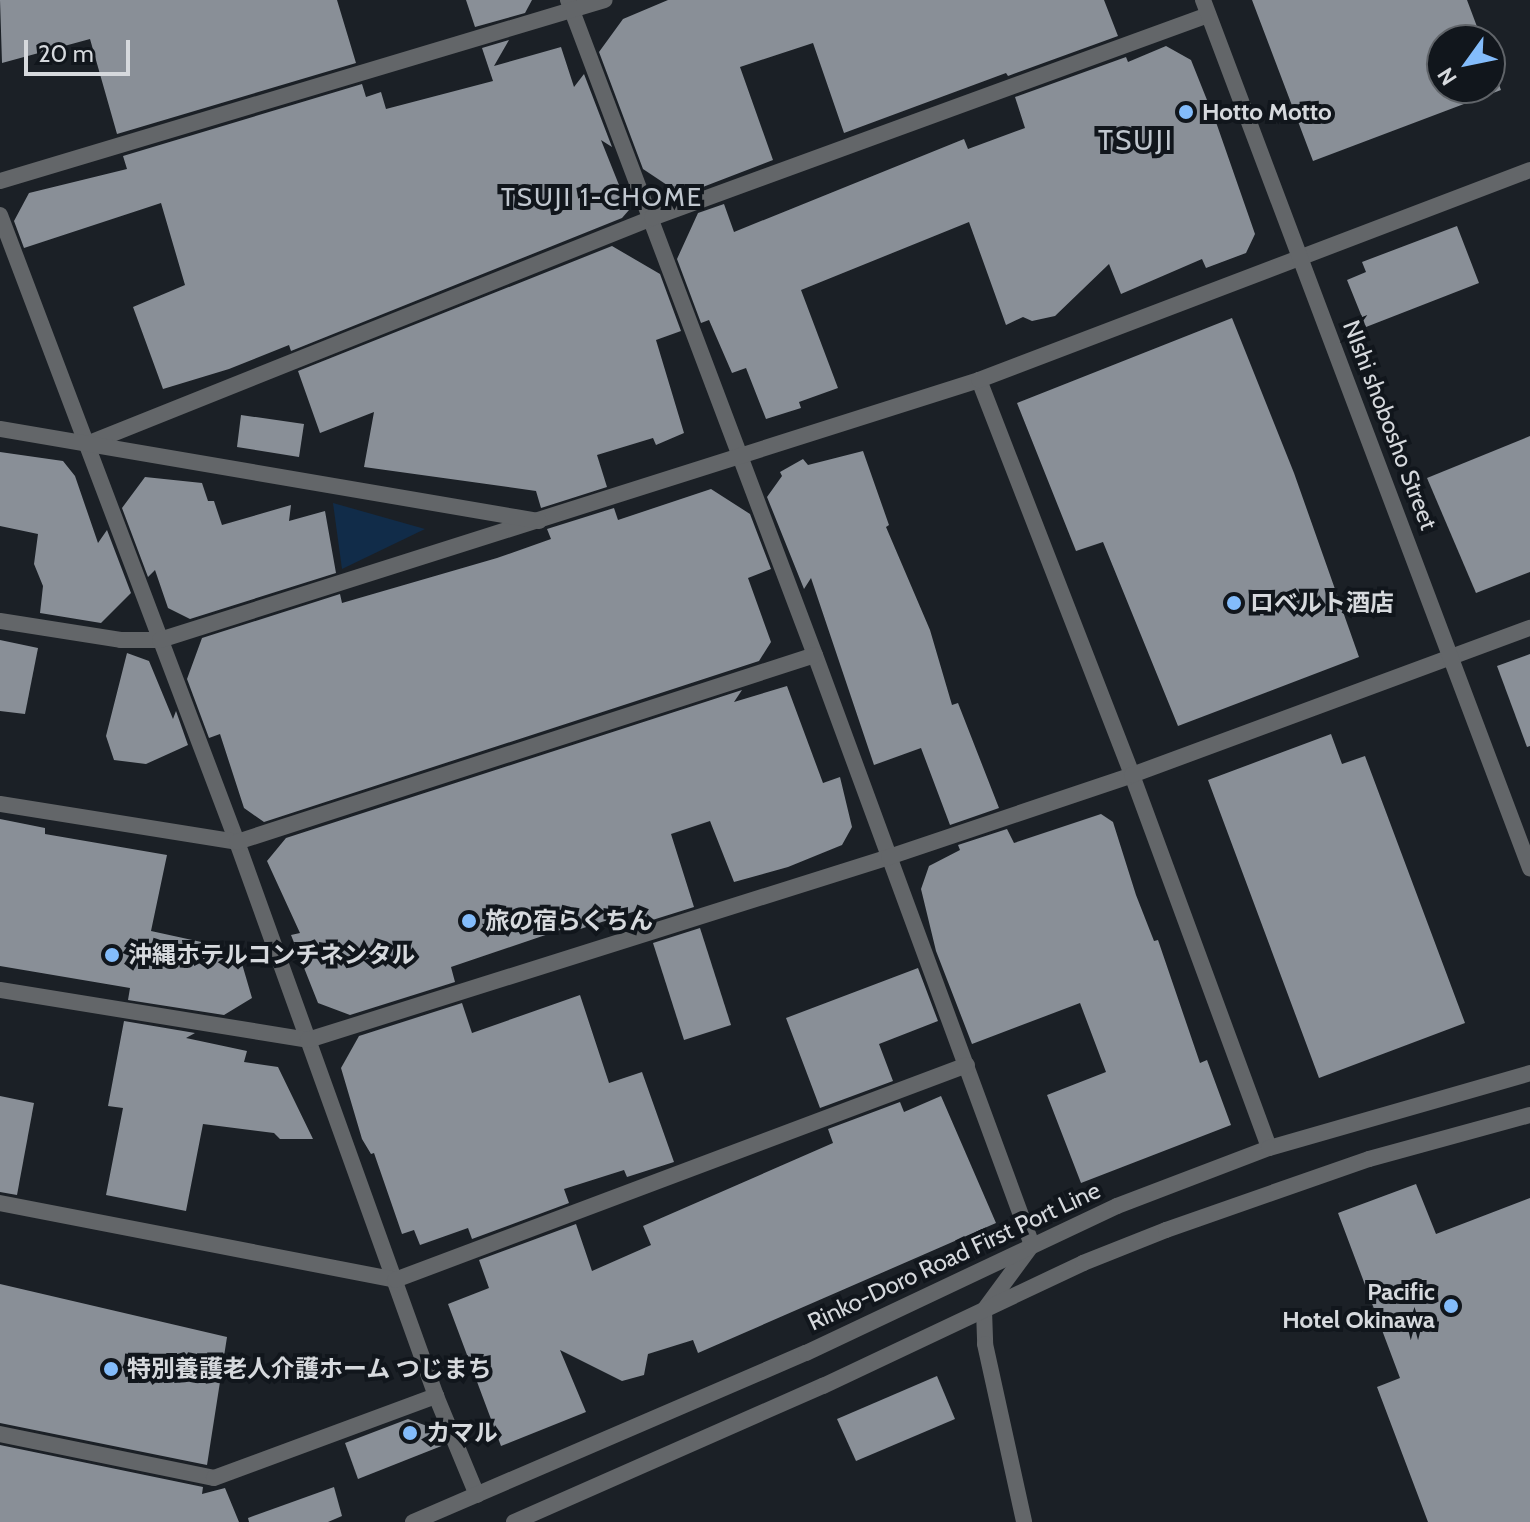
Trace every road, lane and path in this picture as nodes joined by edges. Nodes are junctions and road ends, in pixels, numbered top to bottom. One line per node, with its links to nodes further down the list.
1 (605, 0): 2 (street)
2 (570, 6): 5 (street); 7 (street)
3 (1206, 7): 7 (street); 8 (street, NIshi shobosho Street)
4 (1530, 170): 8 (street)
5 (0, 181)
6 (0, 215): 11 (street)
7 (652, 218): 11 (street); 12 (street)
8 (1301, 258): 9 (street); 18 (street, NIshi shobosho Street)
9 (979, 380): 12 (street); 19 (street)
10 (0, 429): 11 (street)
11 (87, 444): 13 (street); 16 (street)
12 (740, 455): 13 (street); 17 (street)
13 (539, 521): 16 (street)
14 (0, 621): 16 (street)
15 (1530, 628): 18 (street)
16 (160, 640): 21 (street)
17 (815, 655): 21 (street); 22 (street)
18 (1451, 657): 19 (street); 23 (street, NIshi shobosho Street)
19 (1132, 775): 22 (street); 29 (street)
20 (0, 804): 21 (street)
21 (237, 842): 25 (street)
22 (889, 857): 25 (street); 26 (street)
23 (1530, 868)
24 (0, 990): 25 (street)
25 (308, 1040): 32 (street)
26 (967, 1065): 31 (street); 32 (street)
27 (1530, 1073): 29 (street, Rinko-Doro Road First Port Line)
28 (1530, 1115): 33 (street)
29 (1269, 1148): 31 (street, Rinko-Doro Road First Port Line)
30 (0, 1203): 32 (street)
31 (1032, 1245): 33 (street); 36 (street, Rinko-Doro Road First Port Line)
32 (395, 1280): 34 (street)
33 (984, 1310): 38 (street); 39 (street)
34 (436, 1396): 35 (street); 36 (street)
35 (0, 1434)
36 (477, 1495): 37 (street, Rinko-Doro Road First Port Line)
37 (413, 1522)
38 (514, 1522)
39 (1024, 1522)

